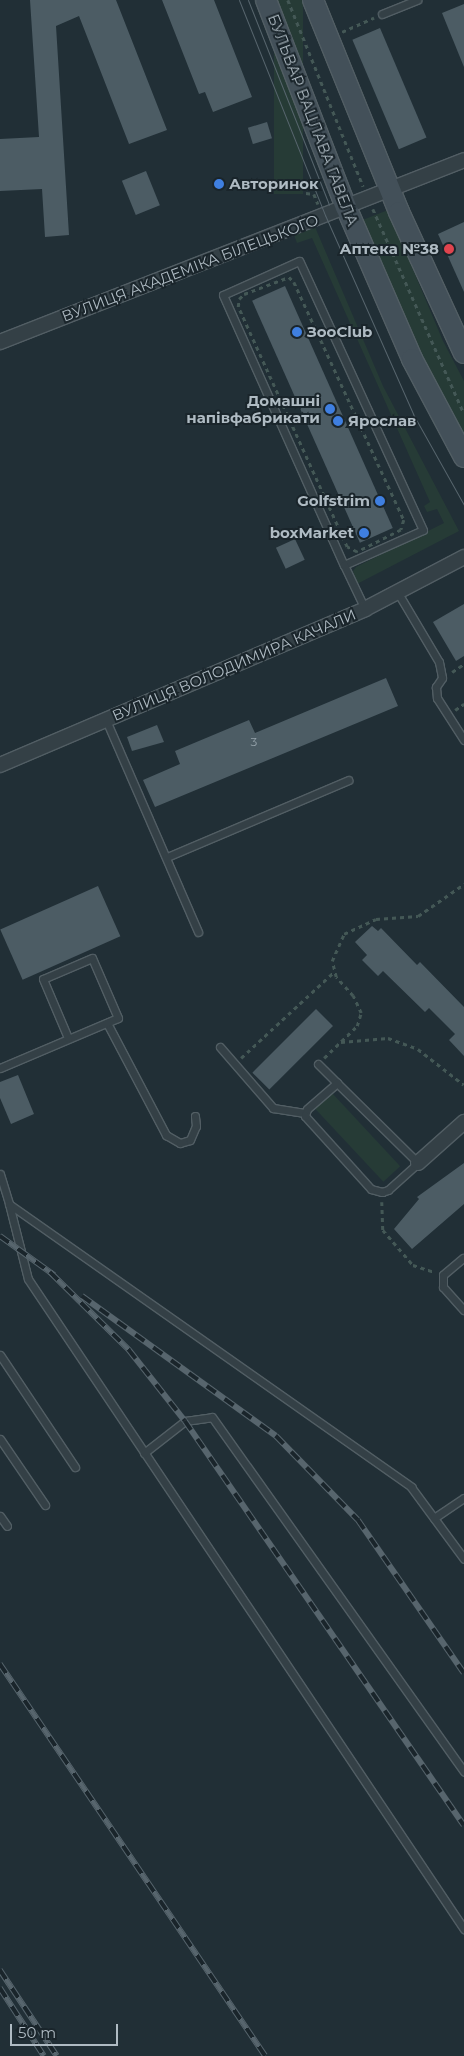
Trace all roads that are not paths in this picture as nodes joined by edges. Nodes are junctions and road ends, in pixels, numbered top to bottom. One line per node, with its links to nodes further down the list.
1 (266, 0): 7 (main road, БУЛЬВАР ВАЦЛАВА ГАВЕЛА)
2 (313, 0): 6 (main road)
3 (418, 0): 4 (lane)
4 (382, 14)
5 (464, 160): 6 (street, ВУЛИЦЯ АКАДЕМІКА БІЛЕЦЬКОГО)
6 (390, 190): 7 (street, ВУЛИЦЯ АКАДЕМІКА БІЛЕЦЬКОГО); 9 (main road)
7 (346, 207): 8 (street, ВУЛИЦЯ АКАДЕМІКА БІЛЕЦЬКОГО); 10 (main road, БУЛЬВАР ВАЦЛАВА ГАВЕЛА)
8 (0, 342)
9 (464, 353)
10 (464, 457)
11 (464, 557): 13 (street, ВУЛИЦЯ ВОЛОДИМИРА КАЧАЛИ)
12 (344, 564): 12 (lane); 14 (lane)
13 (398, 593): 14 (street, ВУЛИЦЯ ВОЛОДИМИРА КАЧАЛИ); 16 (lane)
14 (365, 609): 15 (street, ВУЛИЦЯ ВОЛОДИМИРА КАЧАЛИ)
15 (106, 720): 17 (street, ВУЛИЦЯ ВОЛОДИМИРА КАЧАЛИ); 19 (lane)
16 (464, 740)
17 (0, 765)
18 (348, 780): 19 (lane)
19 (167, 857): 20 (lane)
20 (198, 932)
21 (106, 1023): 22 (lane); 22 (lane); 28 (lane)
22 (68, 1038): 25 (lane)
23 (220, 1047): 27 (lane)
24 (318, 1064): 26 (lane)
25 (0, 1068)
26 (337, 1082): 27 (lane); 30 (lane)
27 (305, 1113): 30 (lane)
28 (196, 1116)
29 (464, 1123): 30 (street)
30 (418, 1163)
31 (0, 1174): 32 (lane)
32 (9, 1204): 37 (lane); 42 (lane)
33 (463, 1258): 34 (lane)
34 (464, 1310)
35 (0, 1355): 38 (lane)
36 (0, 1439): 40 (lane)
37 (144, 1453): 45 (lane); 46 (lane)
38 (76, 1467)
39 (464, 1498): 42 (lane)
40 (45, 1505)
41 (0, 1516): 43 (lane)
42 (434, 1518): 44 (lane)
43 (7, 1526)
44 (464, 1559)
45 (464, 1771)
46 (464, 1929)

